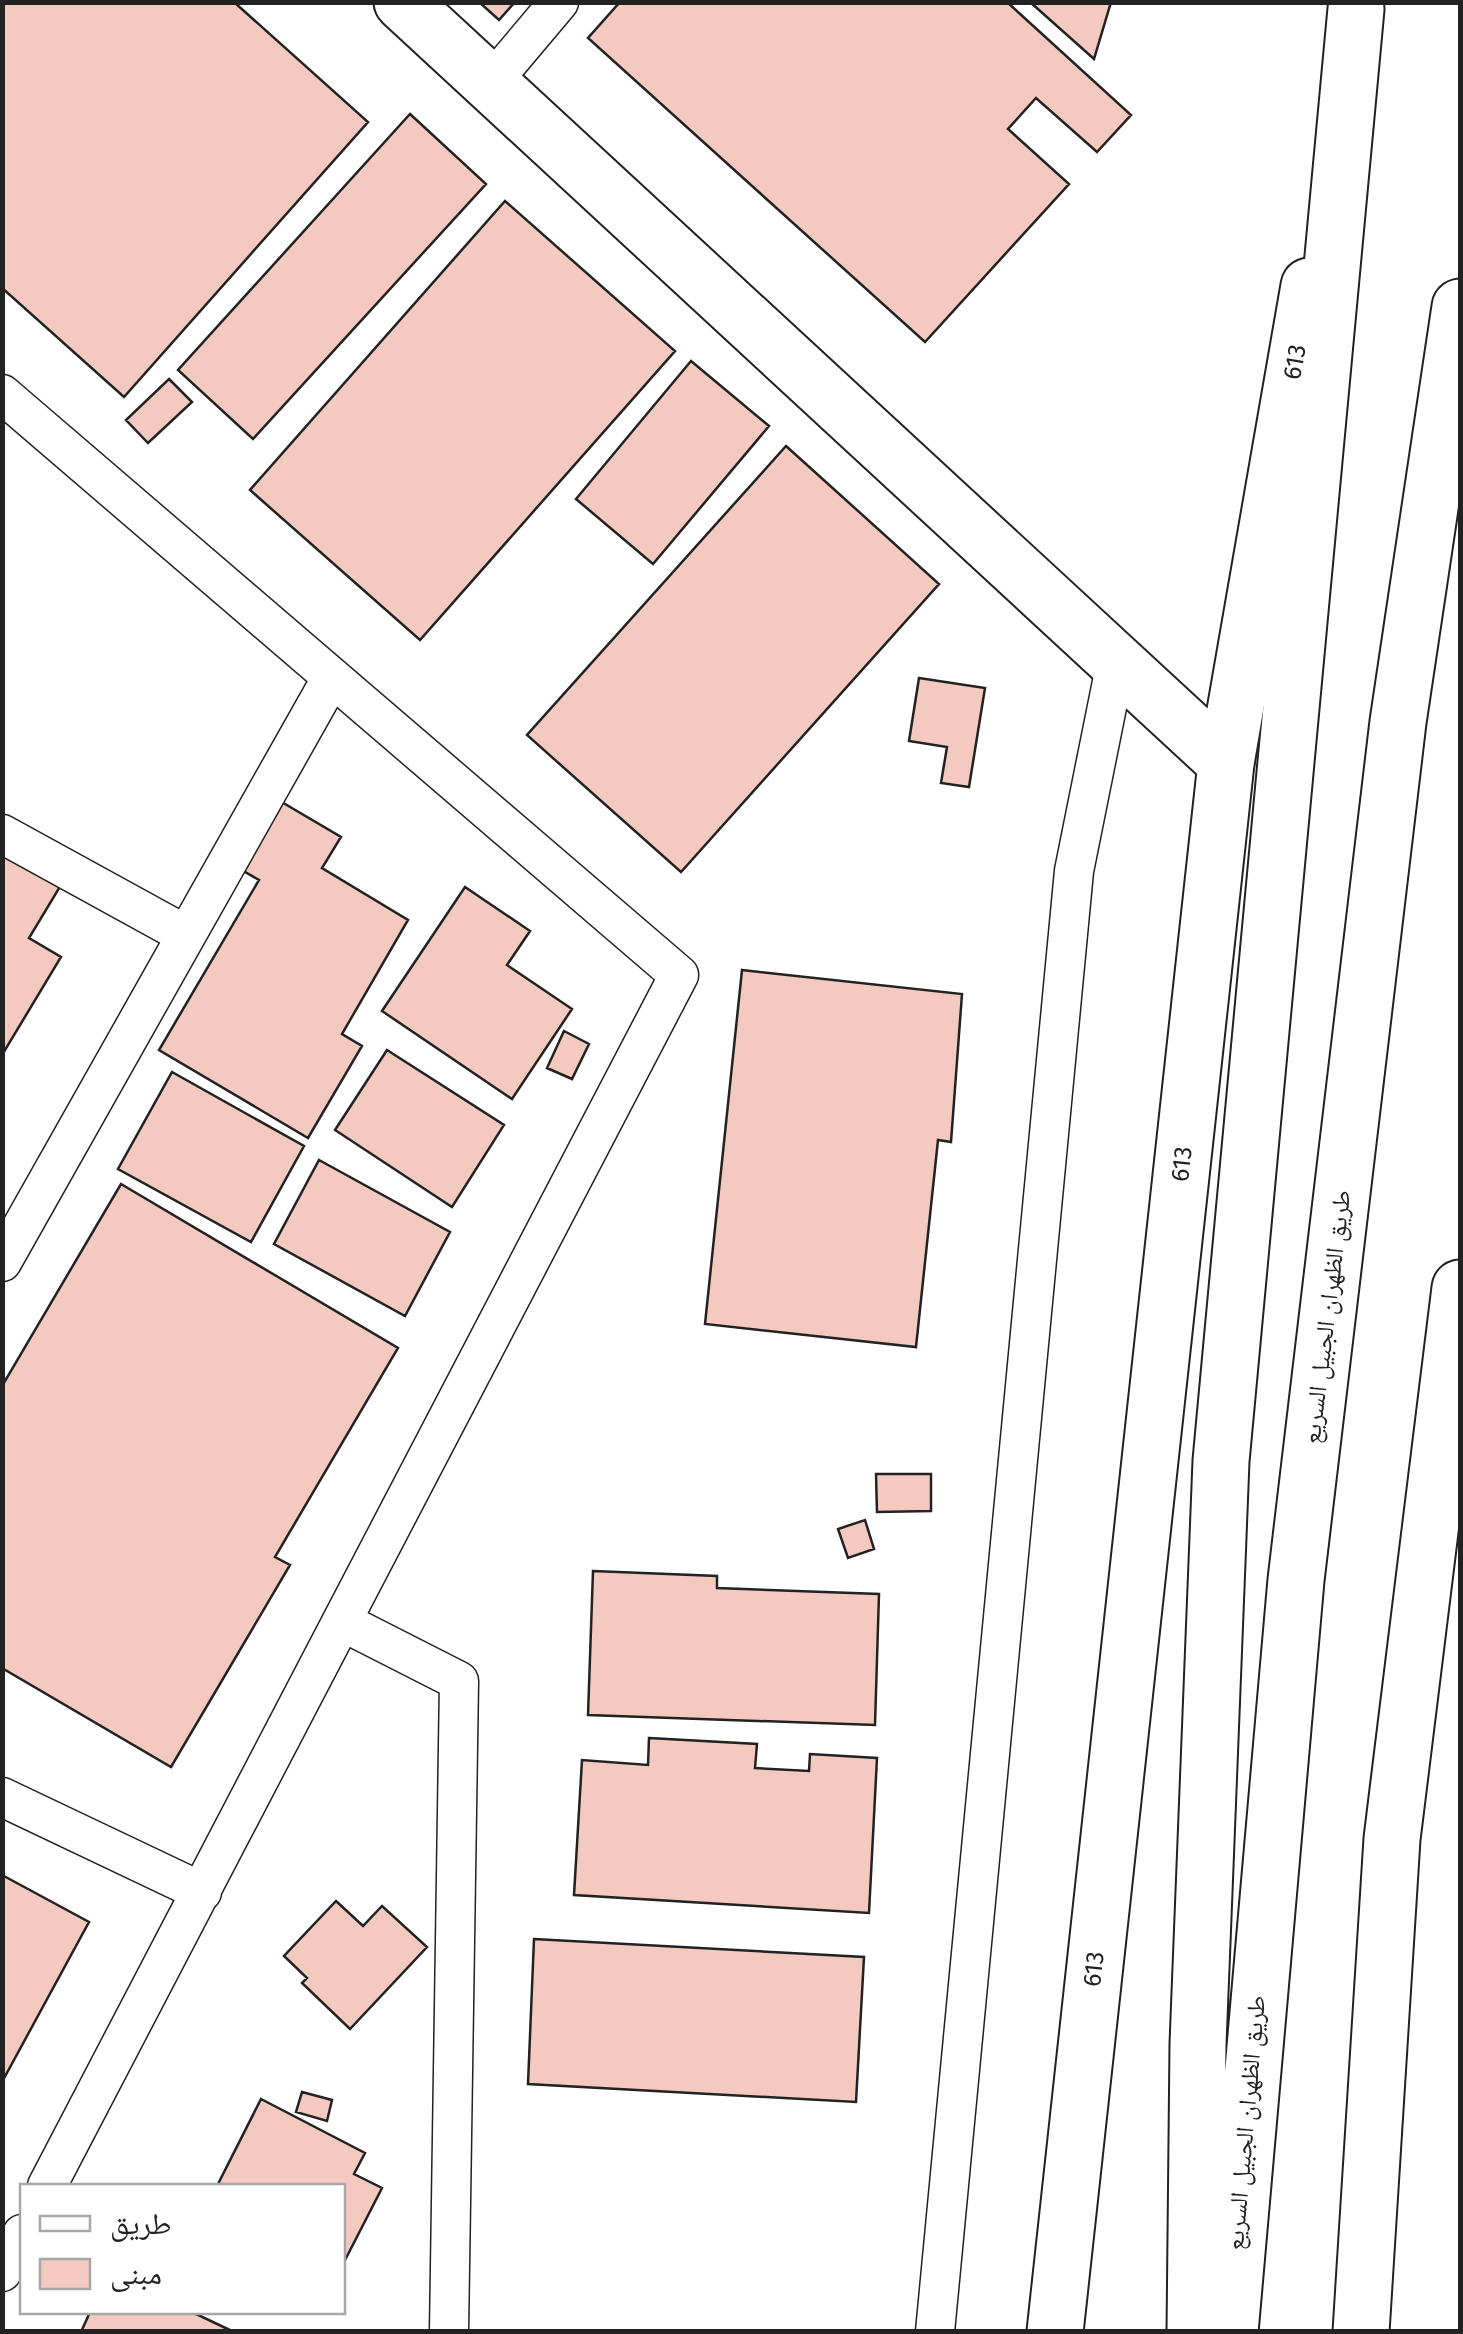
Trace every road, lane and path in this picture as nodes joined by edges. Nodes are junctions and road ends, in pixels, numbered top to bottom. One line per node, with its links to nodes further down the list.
1 (402, 2): 4 (main road)
2 (559, 2): 4 (street)
3 (1357, 6): 9 (main road, 613); 24 (main road)
4 (490, 84): 7 (main road)
5 (1460, 307): 25 (main road, طريق الظهران الجبيل السريع)
6 (2, 394): 8 (street)
7 (1116, 662): 9 (main road); 22 (street)
8 (332, 678): 11 (street); 15 (street)
9 (1226, 763): 23 (main road, 613)
10 (2, 834): 11 (street)
11 (186, 935): 12 (street)
12 (15, 1212): 13 (street)
13 (2, 1262)
14 (1460, 1288): 26 (main road)
15 (343, 1622): 17 (street); 21 (street)
16 (2, 1796): 17 (street)
17 (202, 1892): 18 (street)
18 (48, 2184)
19 (20, 2238): 20 (street)
20 (2, 2272)
21 (449, 2332)
22 (935, 2332)
23 (1054, 2332)
24 (1194, 2332)
25 (1230, 2332)
26 (1362, 2332)

